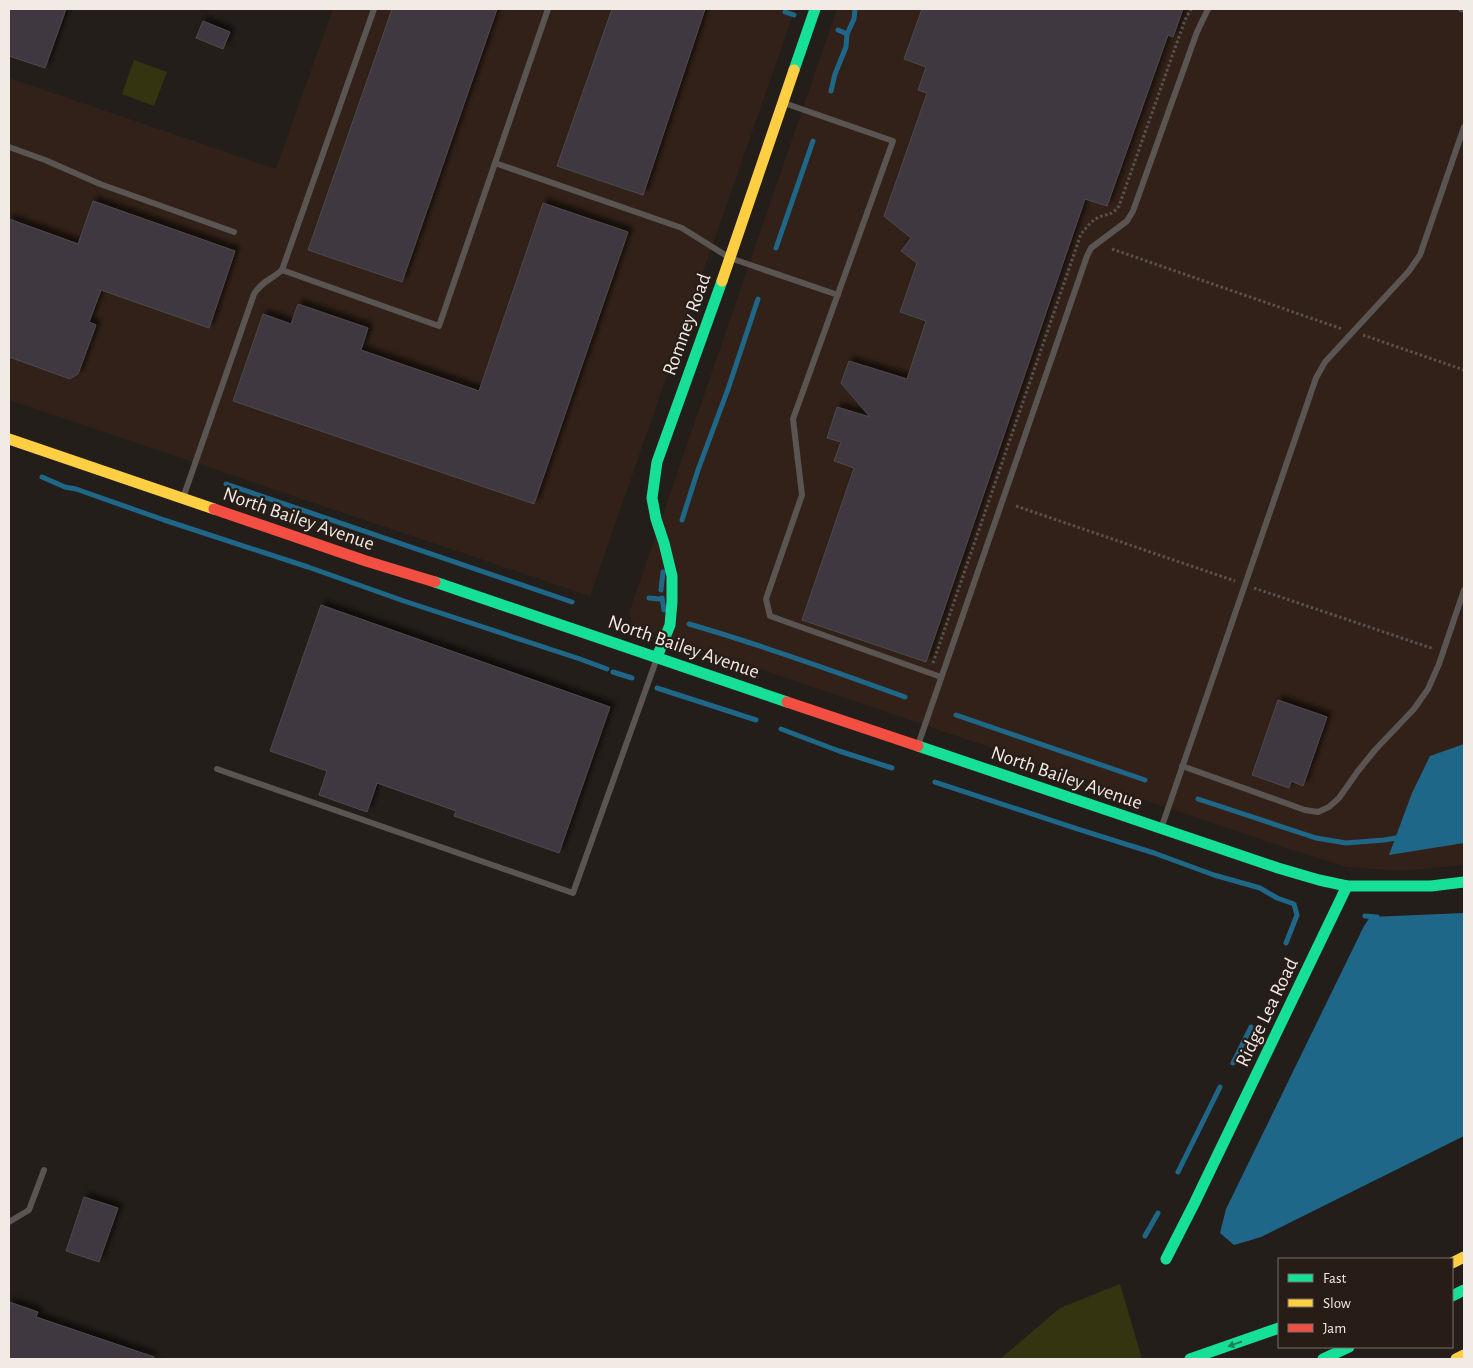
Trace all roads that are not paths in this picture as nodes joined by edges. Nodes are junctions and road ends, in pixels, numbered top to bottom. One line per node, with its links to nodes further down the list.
1 (374, 9): 11 (lane)
2 (548, 9): 8 (lane)
3 (815, 9): 5 (main road, Romney Road)
4 (1208, 9): 18 (lane)
5 (783, 102): 10 (main road, Romney Road); 12 (lane)
6 (1464, 127): 20 (lane)
7 (9, 146): 9 (lane)
8 (495, 163): 10 (lane); 11 (lane)
9 (234, 232)
10 (730, 258): 12 (lane); 17 (main road, Romney Road)
11 (282, 270): 14 (lane)
12 (838, 295): 18 (lane)
13 (9, 440): 14 (main road, North Bailey Avenue)
14 (183, 499): 17 (main road, North Bailey Avenue)
15 (1464, 590): 16 (lane)
16 (1462, 604): 20 (lane)
17 (657, 657): 19 (main road, North Bailey Avenue); 21 (lane)
18 (941, 677): 19 (lane)
19 (918, 746): 22 (main road, North Bailey Avenue)
20 (1182, 766): 22 (lane)
21 (218, 769)
22 (1161, 828): 24 (main road, North Bailey Avenue)
23 (1464, 882): 24 (main road)
24 (1347, 886): 27 (main road, Ridge Lea Road)
25 (44, 1170): 26 (lane)
26 (9, 1222)
27 (1166, 1259)
28 (1278, 1328): 31 (main road, one-way to 31)
29 (1347, 1348): 32 (main road)
30 (1464, 1355): 33 (main road)
31 (1190, 1359)
32 (1323, 1359)
33 (1456, 1359)

